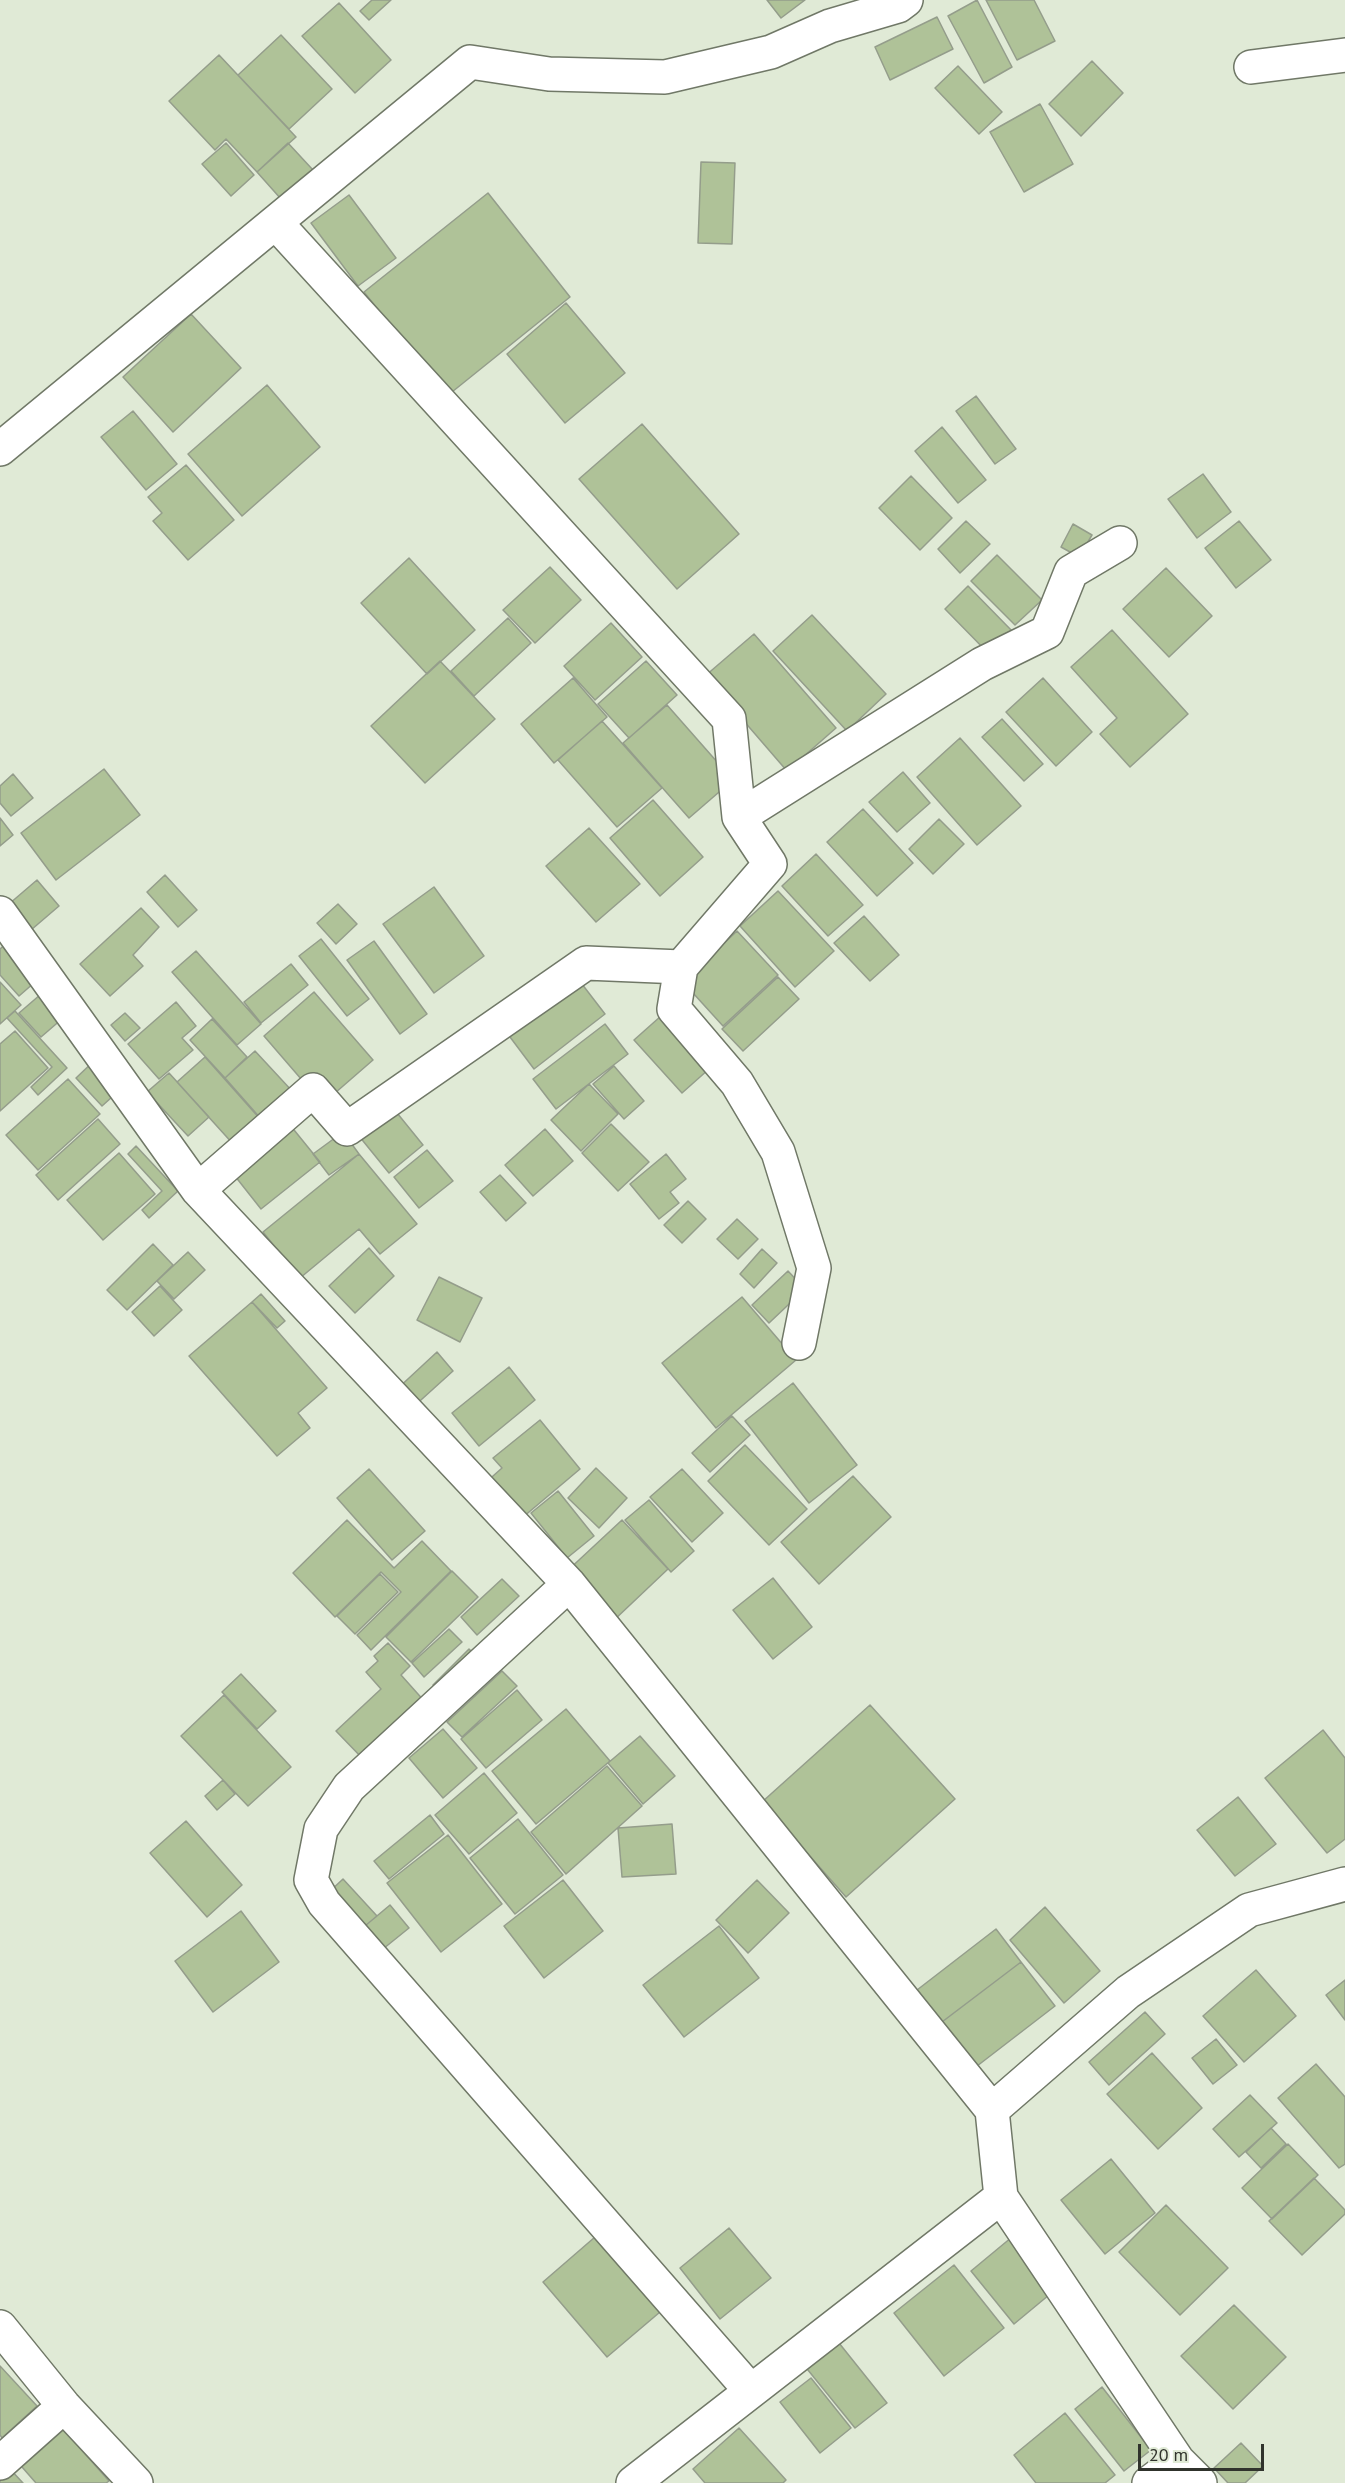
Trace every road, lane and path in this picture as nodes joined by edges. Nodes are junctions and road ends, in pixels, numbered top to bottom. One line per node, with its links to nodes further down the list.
1 (906, 0): 4 (street)
2 (1345, 55): 3 (street)
3 (1251, 67)
4 (276, 223): 5 (street); 7 (street)
5 (0, 448)
6 (1120, 543): 7 (street)
7 (739, 817): 9 (street)
8 (0, 913): 10 (street)
9 (681, 968): 10 (street); 11 (street)
10 (198, 1190): 12 (street)
11 (799, 1343)
12 (569, 1584): 14 (street); 17 (street)
13 (1345, 1884): 14 (street)
14 (992, 2110): 15 (street)
15 (1001, 2197): 17 (street); 20 (street)
16 (0, 2327): 18 (street)
17 (750, 2390): 22 (street)
18 (64, 2406): 19 (street); 21 (street)
19 (0, 2463)
20 (1189, 2472): 23 (street)
21 (136, 2483)
22 (633, 2483)
23 (1149, 2483)

